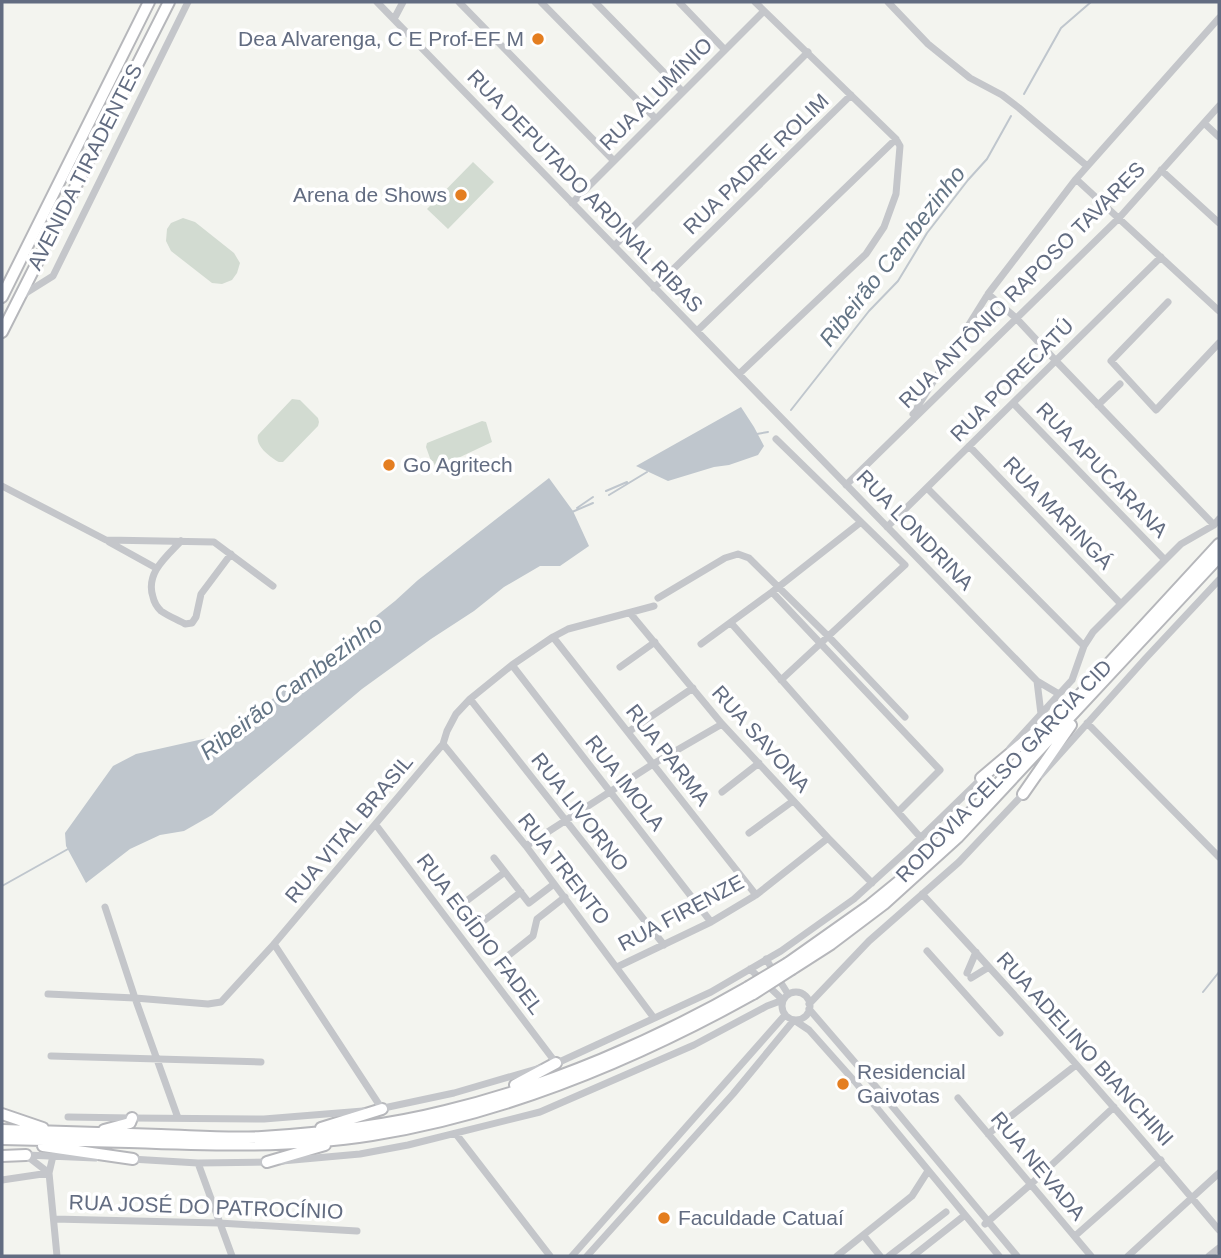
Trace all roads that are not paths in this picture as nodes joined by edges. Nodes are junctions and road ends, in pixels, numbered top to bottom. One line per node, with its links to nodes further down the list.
1 (149, 2): 35 (highway, AVENIDA TIRADENTES)
2 (169, 2): 36 (highway, AVENIDA TIRADENTES)
3 (188, 2): 36 (street)
4 (377, 2): 14 (street, RUA DEPUTADO ARDINAL RIBAS)
5 (403, 2): 14 (street)
6 (459, 2): 24 (street)
7 (541, 2): 20 (street)
8 (595, 2): 17 (street)
9 (679, 2): 15 (street)
10 (755, 2): 12 (street)
11 (888, 2): 25 (street)
12 (764, 11): 15 (street, RUA ALUMÍNIO); 16 (street)
13 (1219, 18): 25 (street)
14 (394, 19): 28 (street, RUA DEPUTADO ARDINAL RIBAS)
15 (726, 50): 17 (street, RUA ALUMÍNIO)
16 (808, 52): 18 (street); 31 (street)
17 (683, 92): 20 (street, RUA ALUMÍNIO)
18 (851, 95): 23 (street); 33 (street, RUA PADRE ROLIM)
19 (1219, 106): 21 (street, RUA ANTÔNIO RAPOSO TAVARES)
20 (656, 119): 24 (street, RUA ALUMÍNIO)
21 (1203, 123): 22 (street); 26 (street, RUA ANTÔNIO RAPOSO TAVARES)
22 (1219, 137)
23 (896, 139): 40 (street); 44 (street)
24 (614, 161): 28 (street, RUA ALUMÍNIO)
25 (1087, 166): 27 (street)
26 (1161, 170): 29 (street, RUA ANTÔNIO RAPOSO TAVARES); 30 (street)
27 (1076, 179): 29 (street); 34 (street)
28 (572, 203): 31 (street, RUA DEPUTADO ARDINAL RIBAS)
29 (1119, 218): 32 (street); 39 (street, RUA ANTÔNIO RAPOSO TAVARES)
30 (1219, 223)
31 (614, 246): 33 (street, RUA DEPUTADO ARDINAL RIBAS)
32 (1161, 257): 38 (street); 43 (street, RUA PORECATÚ)
33 (654, 288): 40 (street, RUA DEPUTADO ARDINAL RIBAS)
34 (988, 294): 39 (street); 49 (street)
35 (2, 297)
36 (20, 297): 41 (highway, AVENIDA TIRADENTES)
37 (1168, 302): 42 (street)
38 (1219, 311)
39 (1016, 317): 43 (street); 49 (street, RUA ANTÔNIO RAPOSO TAVARES)
40 (697, 331): 44 (street, RUA DEPUTADO ARDINAL RIBAS)
41 (2, 332)
42 (1219, 343)
43 (1056, 361): 46 (street, RUA PORECATÚ); 48 (street)
44 (738, 374): 47 (street, RUA DEPUTADO ARDINAL RIBAS)
45 (1120, 384): 48 (street)
46 (1013, 403): 51 (street, RUA PORECATÚ); 63 (street, RUA APUCARANA)
47 (768, 404): 52 (street, RUA LONDRINA)
48 (1098, 405): 56 (street)
49 (905, 427): 52 (street, RUA ANTÔNIO RAPOSO TAVARES)
50 (776, 439): 55 (street)
51 (970, 446): 54 (street, RUA PORECATÚ); 68 (street, RUA MARINGÁ)
52 (846, 485): 57 (street, RUA LONDRINA)
53 (2, 486): 58 (street)
54 (927, 488): 57 (street, RUA PORECATÚ); 76 (street)
55 (861, 522): 67 (street); 71 (street)
56 (1217, 522): 63 (street)
57 (887, 527): 80 (street, RUA LONDRINA)
58 (106, 540): 59 (street); 64 (street)
59 (181, 541): 61 (street); 64 (street)
60 (1219, 544): 83 (highway, RODOVIA CELSO GARCIA CID)
61 (231, 554): 64 (street); 66 (street)
62 (1219, 557): 83 (highway, RODOVIA CELSO GARCIA CID)
63 (1165, 560): 68 (street)
64 (156, 568)
65 (1219, 580): 87 (street)
66 (273, 586)
67 (775, 589): 69 (street, RUA VITAL BRASIL); 70 (street); 71 (street); 75 (street)
68 (1121, 604): 76 (street)
69 (630, 612): 72 (street, RUA VITAL BRASIL); 73 (street, RUA SAVONA)
70 (731, 623): 74 (street); 79 (street)
71 (828, 636): 75 (street); 86 (street)
72 (552, 637): 77 (street, RUA VITAL BRASIL); 89 (street, RUA PARMA)
73 (655, 642): 78 (street); 81 (street, RUA SAVONA)
74 (701, 644)
75 (821, 644): 79 (street); 98 (street)
76 (1084, 646): 82 (street)
77 (512, 664): 84 (street, RUA VITAL BRASIL); 94 (street, RUA IMOLA)
78 (620, 667)
79 (782, 680): 98 (street)
80 (1037, 681): 82 (street, RUA LONDRINA); 85 (street)
81 (693, 688): 88 (street, RUA SAVONA); 89 (street)
82 (1059, 694): 85 (street)
83 (1086, 695): 93 (highway); 96 (highway); 128 (highway, RODOVIA CELSO GARCIA CID, bridge)
84 (470, 699): 90 (street, RUA VITAL BRASIL); 99 (street, RUA LIVORNO)
85 (1041, 714): 93 (street)
86 (905, 717)
87 (1087, 723): 96 (street); 105 (street)
88 (722, 724): 91 (street, RUA SAVONA); 92 (street)
89 (628, 732): 92 (street, RUA PARMA)
90 (443, 744): 100 (street, RUA VITAL BRASIL); 104 (street, RUA TRENTO)
91 (759, 763): 95 (street); 97 (street, RUA SAVONA)
92 (653, 764): 94 (street); 112 (street, RUA PARMA)
93 (981, 778): 103 (street)
94 (610, 791): 99 (street); 116 (street, RUA IMOLA)
95 (722, 792)
96 (1023, 794): 111 (street)
97 (793, 801): 101 (street); 102 (street, RUA SAVONA)
98 (898, 812): 103 (street)
99 (565, 821): 104 (street); 119 (street, RUA LIVORNO)
100 (376, 825): 118 (street, RUA VITAL BRASIL); 140 (street, RUA EGÍDIO FADEL)
101 (749, 833)
102 (828, 838): 108 (street, RUA SAVONA); 112 (street, RUA FIRENZE)
103 (921, 838): 108 (street)
104 (526, 846): 109 (street, RUA TRENTO)
105 (1219, 857)
106 (495, 858): 107 (street)
107 (505, 872): 110 (street); 114 (street)
108 (872, 883): 122 (street)
109 (554, 884): 110 (street); 113 (street, RUA TRENTO)
110 (521, 892): 117 (street)
111 (922, 894): 121 (street, RUA ADELINO BIANCHINI); 132 (street)
112 (756, 895): 116 (street, RUA FIRENZE)
113 (565, 897): 123 (street); 124 (street, RUA TRENTO)
114 (461, 905)
115 (105, 907): 131 (street)
116 (712, 922): 119 (street, RUA FIRENZE)
117 (477, 926)
118 (274, 944): 131 (street, RUA VITAL BRASIL); 147 (street)
119 (664, 945): 124 (street, RUA FIRENZE)
120 (927, 951): 127 (street)
121 (976, 952): 125 (street, RUA ADELINO BIANCHINI); 127 (street)
122 (766, 960): 126 (street); 130 (street)
123 (499, 963)
124 (618, 967): 134 (street, RUA TRENTO)
125 (989, 967): 127 (street); 141 (street, RUA ADELINO BIANCHINI)
126 (750, 968): 130 (street); 134 (street)
127 (963, 981): 136 (street)
128 (751, 990): 145 (highway, RODOVIA CELSO GARCIA CID); 158 (highway, RODOVIA CELSO GARCIA CID)
129 (48, 994): 131 (street, RUA VITAL BRASIL)
130 (785, 997): 132 (street); 133 (street); 156 (street)
131 (135, 999): 138 (street)
132 (809, 1007): 135 (street); 143 (street)
133 (785, 1015): 135 (street); 187 (street)
134 (654, 1018): 140 (street)
135 (794, 1020): 142 (street); 188 (street)
136 (1000, 1033)
137 (51, 1056): 138 (street)
138 (158, 1060): 139 (street); 151 (street)
139 (261, 1062)
140 (556, 1063): 145 (highway); 147 (street)
141 (1076, 1065): 146 (street, RUA ADELINO BIANCHINI); 157 (street)
142 (857, 1084): 143 (street); 167 (street)
143 (877, 1088): 176 (street)
144 (958, 1098): 157 (street, RUA NEVADA)
145 (484, 1100): 155 (highway, RODOVIA CELSO GARCIA CID)
146 (1114, 1107): 164 (street, RUA ADELINO BIANCHINI); 171 (street)
147 (382, 1109): 151 (street); 155 (highway)
148 (2, 1114): 153 (highway)
149 (68, 1116): 150 (street)
150 (132, 1118): 151 (street); 154 (highway)
151 (178, 1118)
152 (2, 1130): 153 (highway, RODOVIA CELSO GARCIA CID)
153 (56, 1132): 154 (highway, RODOVIA CELSO GARCIA CID)
154 (92, 1133): 155 (highway, RODOVIA CELSO GARCIA CID)
155 (299, 1134)
156 (456, 1134): 165 (street); 186 (street)
157 (988, 1134): 171 (street, RUA NEVADA)
158 (350, 1138): 159 (highway, RODOVIA CELSO GARCIA CID); 165 (highway)
159 (2, 1139): 163 (highway)
160 (2, 1156): 161 (highway)
161 (26, 1156): 162 (street); 168 (street)
162 (53, 1156): 163 (street); 168 (street)
163 (134, 1159): 166 (street)
164 (1161, 1160): 172 (street, RUA ADELINO BIANCHINI); 182 (street)
165 (267, 1162): 166 (street)
166 (198, 1163): 177 (street)
167 (928, 1171): 174 (street); 181 (street)
168 (49, 1173): 170 (street); 175 (street)
169 (1219, 1174): 172 (street)
170 (2, 1180)
171 (1031, 1184): 176 (street); 182 (street, RUA NEVADA)
172 (1193, 1199): 179 (street, RUA ADELINO BIANCHINI); 196 (street)
173 (946, 1212): 191 (street)
174 (965, 1215): 178 (street); 192 (street)
175 (54, 1219): 177 (street, RUA JOSÉ DO PATROCÍNIO); 184 (street)
176 (988, 1221): 178 (street); 194 (street)
177 (219, 1223): 180 (street, RUA JOSÉ DO PATROCÍNIO); 185 (street)
178 (978, 1230): 193 (street)
179 (1219, 1230)
180 (357, 1231)
181 (864, 1236): 189 (street); 190 (street)
182 (1075, 1236): 195 (street, RUA NEVADA)
183 (1219, 1248): 197 (street)
184 (57, 1256)
185 (232, 1256)
186 (550, 1256)
187 (572, 1256)
188 (587, 1256)
189 (838, 1256)
190 (880, 1256)
191 (889, 1256)
192 (913, 1256)
193 (999, 1256)
194 (1017, 1256)
195 (1091, 1256)
196 (1128, 1256)
197 (1209, 1256)

